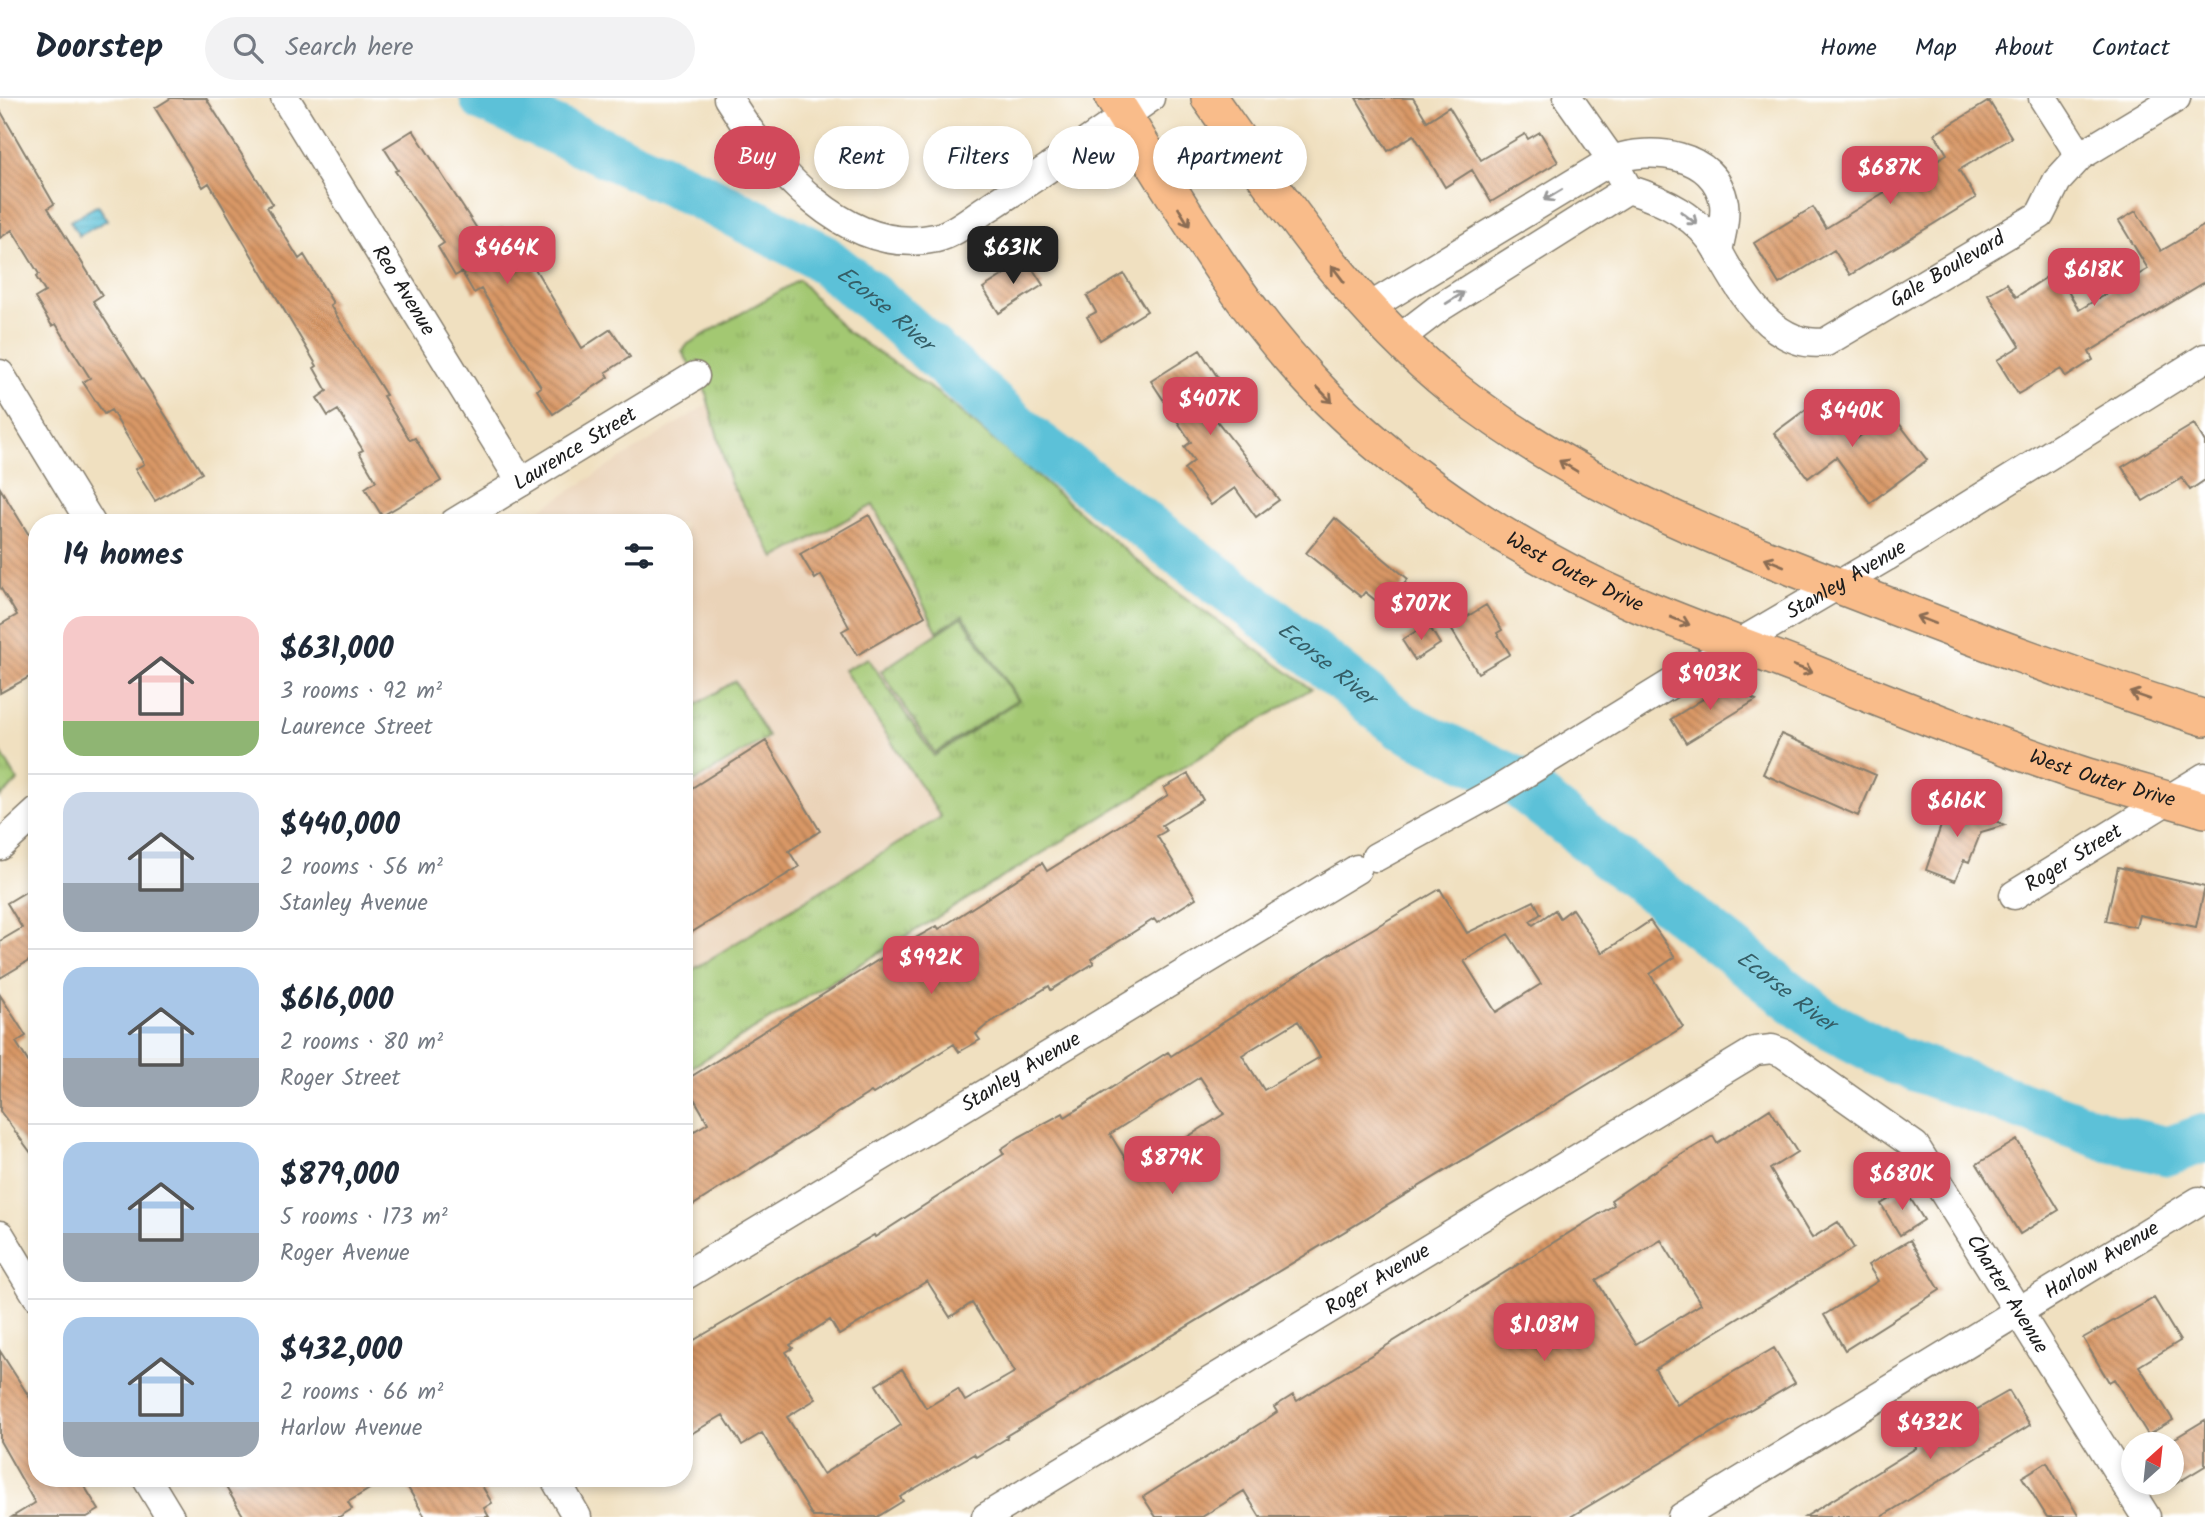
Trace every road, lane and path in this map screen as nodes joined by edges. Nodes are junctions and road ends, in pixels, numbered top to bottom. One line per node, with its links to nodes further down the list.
1 (285, 98): 17 (street, Reo Avenue)
2 (728, 98): 7 (street)
3 (1209, 98): 12 (main road, one-way to 3)
4 (1568, 98): 9 (street)
5 (2043, 98): 8 (street)
6 (2176, 98): 8 (street, Gale Boulevard)
7 (1129, 104): 21 (main road, West Outer Drive, one-way to 21)
8 (2080, 156): 11 (street, Gale Boulevard)
9 (1612, 160): 10 (street); 11 (street); 12 (street, one-way to 12)
10 (1628, 189): 11 (street, Gale Boulevard, one-way to 11); 13 (street, one-way to 10)
11 (1717, 251)
12 (1367, 309): 13 (main road)
13 (1400, 338): 20 (main road, one-way to 13)
14 (2205, 358): 20 (street, Stanley Avenue)
15 (0, 374): 18 (street)
16 (695, 376): 17 (street, Laurence Street)
17 (522, 482): 19 (street, Laurence Street)
18 (86, 514)
19 (469, 514)
20 (1838, 586): 21 (street, Stanley Avenue); 22 (main road, one-way to 20)
21 (1739, 644): 24 (main road, West Outer Drive, one-way to 24); 32 (street, Stanley Avenue)
22 (2205, 718)
23 (2205, 777): 24 (street, Roger Street)
24 (2169, 799): 25 (main road, West Outer Drive); 28 (street, Roger Street)
25 (2205, 810)
26 (28, 820): 27 (street)
27 (0, 846)
28 (2014, 895)
29 (1772, 1049): 34 (street, Charter Avenue); 39 (street, Roger Avenue)
30 (2199, 1201): 34 (street, Harlow Avenue)
31 (0, 1235): 33 (street)
32 (693, 1271)
33 (28, 1281)
34 (2018, 1314): 40 (street, Harlow Avenue); 41 (street, Charter Avenue)
35 (152, 1487): 37 (street)
36 (560, 1487): 38 (street)
37 (170, 1517)
38 (577, 1517)
39 (986, 1517)
40 (1682, 1517)
41 (2146, 1517)

